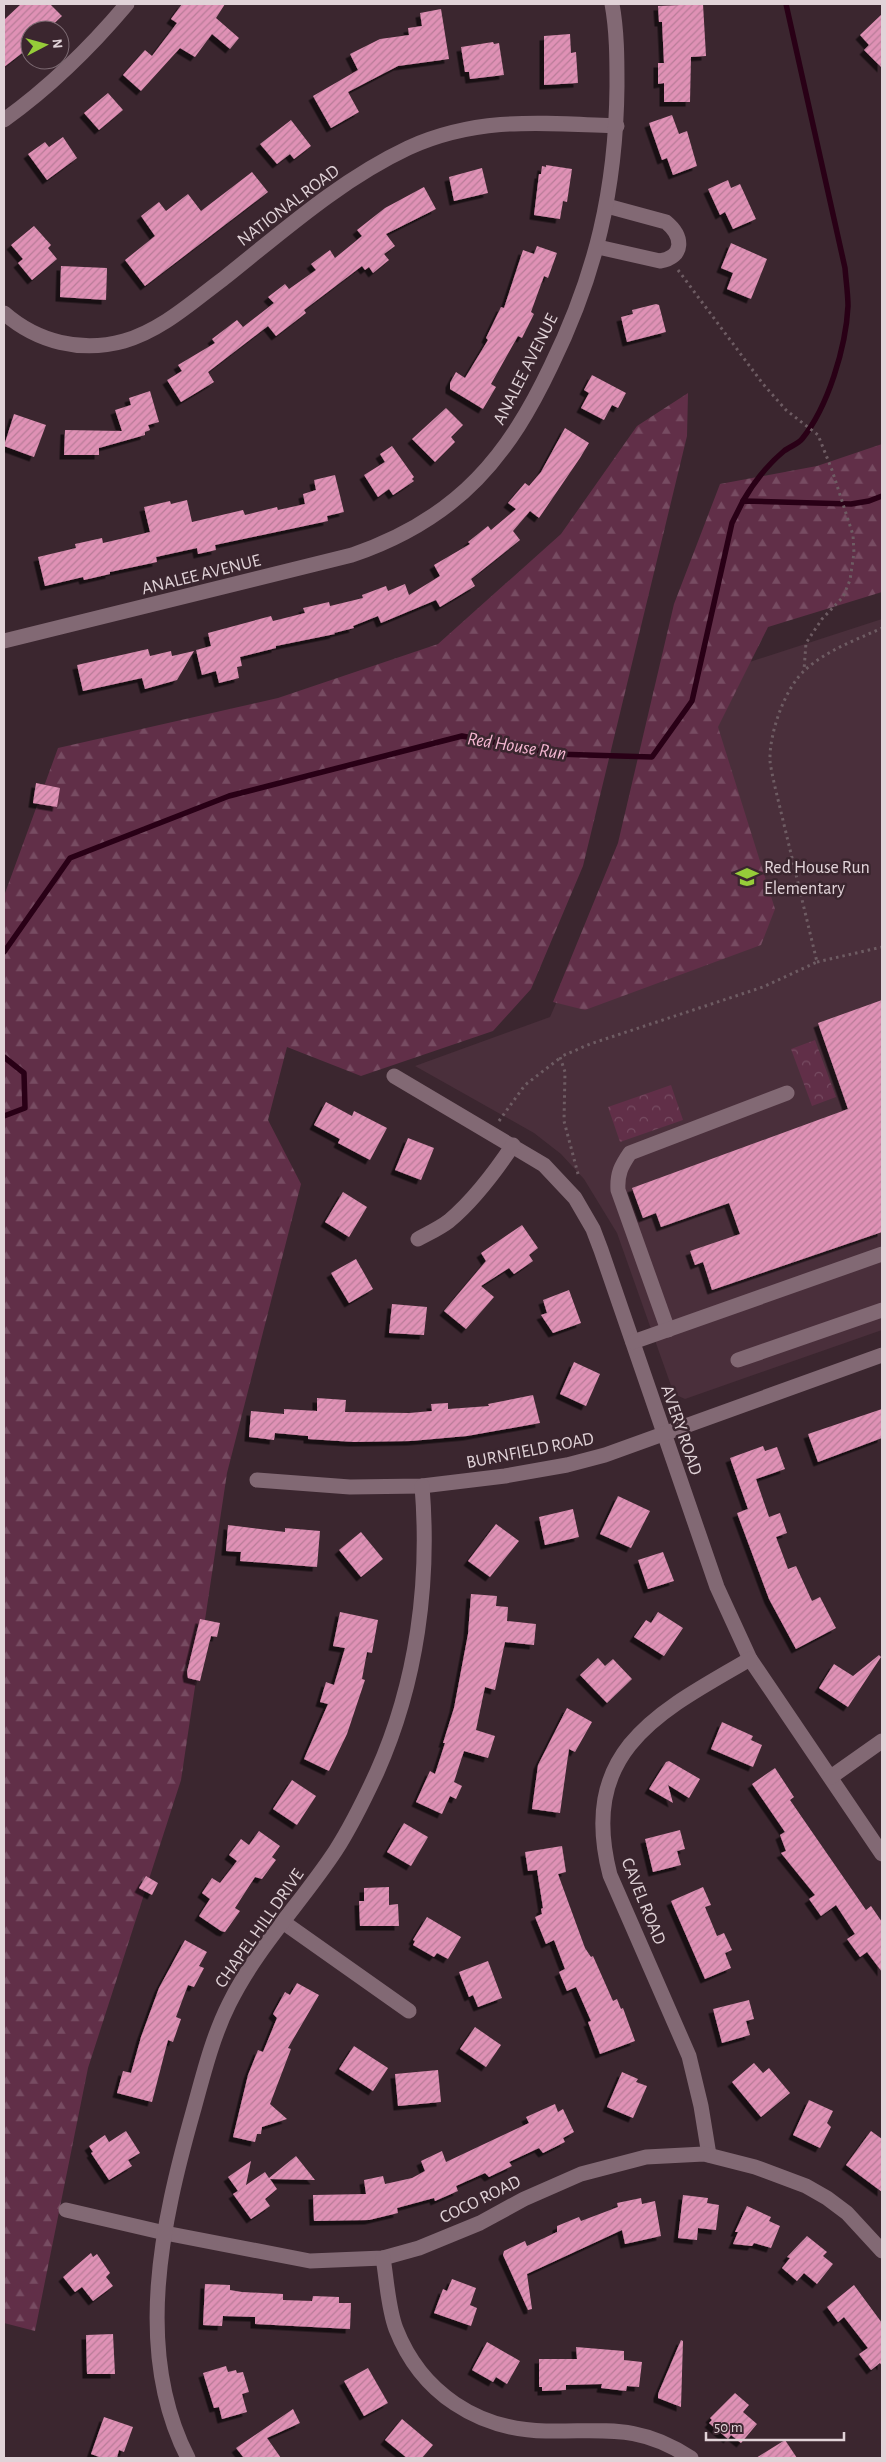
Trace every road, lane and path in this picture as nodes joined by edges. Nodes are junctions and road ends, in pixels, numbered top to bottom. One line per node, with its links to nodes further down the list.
1 (127, 4): 3 (street)
2 (612, 4): 4 (street, ANALEE AVENUE)
3 (4, 120)
4 (617, 126): 5 (street, ANALEE AVENUE); 8 (street, NATIONAL ROAD)
5 (607, 206): 6 (street, ANALEE AVENUE); 7 (street)
6 (598, 246): 7 (street); 10 (street, ANALEE AVENUE)
7 (670, 259): 11 (path)
8 (4, 313)
9 (882, 628): 11 (path)
10 (4, 641)
11 (804, 671): 13 (path)
12 (882, 947): 13 (path)
13 (817, 962): 14 (path)
14 (560, 1058): 17 (path); 19 (path)
15 (394, 1076): 17 (street, AVERY ROAD)
16 (787, 1093): 23 (street)
17 (492, 1132): 18 (street, AVERY ROAD)
18 (513, 1145): 20 (street); 24 (street, AVERY ROAD)
19 (578, 1174)
20 (418, 1239)
21 (882, 1254): 23 (street)
22 (882, 1310): 26 (street)
23 (668, 1330): 24 (street)
24 (633, 1342): 27 (street, AVERY ROAD)
25 (882, 1356): 27 (street, BURNFIELD ROAD)
26 (738, 1360)
27 (664, 1434): 29 (street, BURNFIELD ROAD); 30 (street, AVERY ROAD)
28 (257, 1480): 29 (street, BURNFIELD ROAD)
29 (422, 1486): 34 (street, CHAPEL HILL DRIVE)
30 (750, 1659): 32 (street, AVERY ROAD); 36 (street, CAVEL ROAD)
31 (882, 1741): 32 (street)
32 (831, 1777): 33 (street, AVERY ROAD)
33 (882, 1854)
34 (283, 1922): 35 (street); 38 (street, CHAPEL HILL DRIVE)
35 (409, 2011)
36 (709, 2155): 39 (street, COCO ROAD); 40 (street, COCO ROAD)
37 (66, 2210): 38 (street, COCO ROAD)
38 (165, 2233): 40 (street, COCO ROAD); 41 (street, CHAPEL HILL DRIVE)
39 (882, 2251)
40 (383, 2258): 42 (street)
41 (188, 2458)
42 (691, 2458)

